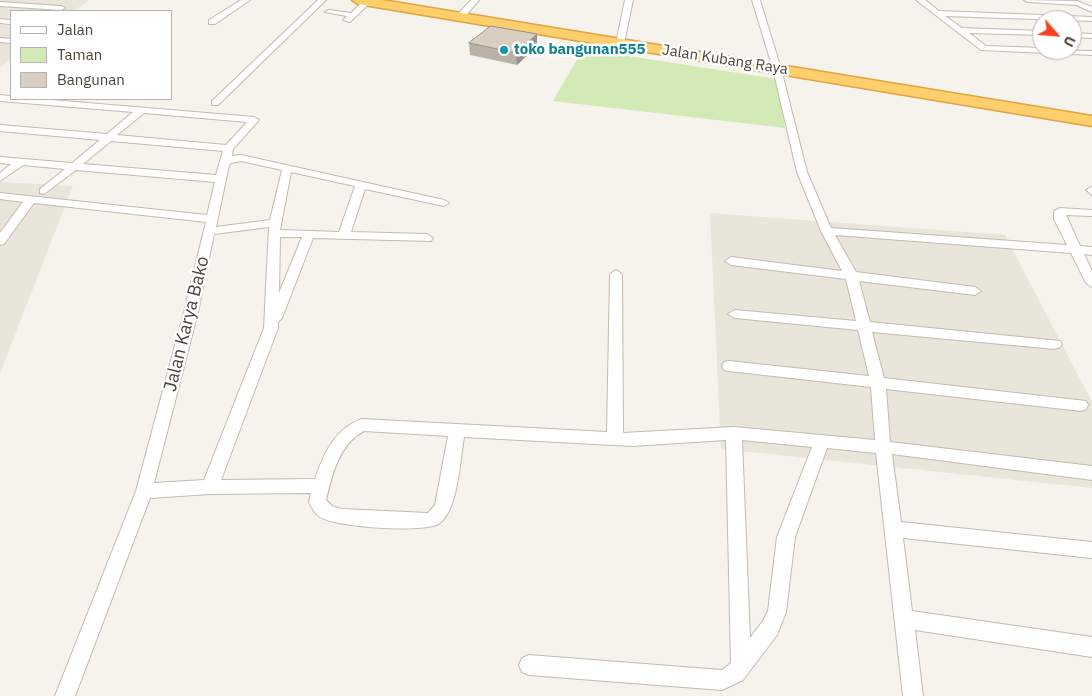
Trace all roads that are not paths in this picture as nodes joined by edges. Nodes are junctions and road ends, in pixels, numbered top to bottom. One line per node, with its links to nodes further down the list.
1 (246, 0): 18 (street)
2 (322, 0): 25 (street)
3 (475, 0): 14 (street)
4 (629, 0): 21 (street)
5 (756, 0): 23 (street)
6 (920, 0): 13 (street)
7 (1028, 0): 11 (street)
8 (0, 4): 9 (street)
9 (61, 8)
10 (356, 9): 12 (street); 14 (highway, Jalan Kubang Raya)
11 (1092, 10)
12 (328, 12)
13 (937, 14): 15 (street); 19 (street)
14 (460, 17): 21 (highway, Jalan Kubang Raya)
15 (1029, 17): 16 (street); 17 (street)
16 (1092, 19)
17 (1032, 20)
18 (212, 22)
19 (958, 30): 20 (street); 22 (street)
20 (1032, 34)
21 (620, 43): 23 (highway, Jalan Kubang Raya)
22 (1092, 54)
23 (777, 69): 27 (highway, Jalan Kubang Raya); 45 (street)
24 (24, 100): 26 (street)
25 (215, 103)
26 (142, 110): 29 (street); 30 (street)
27 (1092, 121)
28 (0, 128): 29 (street)
29 (110, 137): 30 (street); 33 (street)
30 (228, 154): 34 (street); 36 (street, Jalan Karya Bako)
31 (0, 160): 32 (street)
32 (20, 162): 33 (street); 35 (street)
33 (73, 166): 36 (street); 38 (street)
34 (288, 169): 37 (street); 44 (street)
35 (0, 178)
36 (221, 180): 43 (street, Jalan Karya Bako)
37 (360, 186): 41 (street); 47 (street)
38 (44, 191)
39 (0, 196): 40 (street)
40 (30, 198): 43 (street); 49 (street)
41 (444, 203)
42 (1092, 213): 50 (street)
43 (211, 225): 44 (street); 72 (street, Jalan Karya Bako)
44 (274, 228): 46 (street); 59 (street)
45 (827, 232): 50 (street); 54 (street)
46 (309, 234): 47 (street); 59 (street)
47 (344, 235): 48 (street)
48 (428, 238)
49 (0, 241)
50 (1077, 250): 51 (street); 55 (street)
51 (1092, 251)
52 (731, 261): 54 (street)
53 (616, 274): 66 (street)
54 (852, 277): 56 (street); 58 (street)
55 (1092, 283)
56 (974, 291)
57 (735, 314): 58 (street)
58 (863, 327): 60 (street); 62 (street)
59 (271, 328): 71 (street)
60 (1055, 344)
61 (729, 366): 62 (street)
62 (878, 383): 63 (street); 68 (street)
63 (1082, 405)
64 (457, 430): 66 (street); 70 (street); 70 (street)
65 (734, 433): 66 (street); 67 (street); 77 (street)
66 (615, 439)
67 (822, 441): 68 (street); 77 (street)
68 (883, 446): 69 (street); 73 (street)
69 (1092, 472)
70 (321, 486): 71 (street)
71 (210, 487): 72 (street)
72 (144, 490): 79 (street, Jalan Karya Bako)
73 (893, 530): 74 (street); 75 (street)
74 (1092, 550)
75 (904, 619): 76 (street); 80 (street)
76 (1092, 648)
77 (740, 664): 78 (street)
78 (529, 665)
79 (65, 696)
80 (913, 696)

